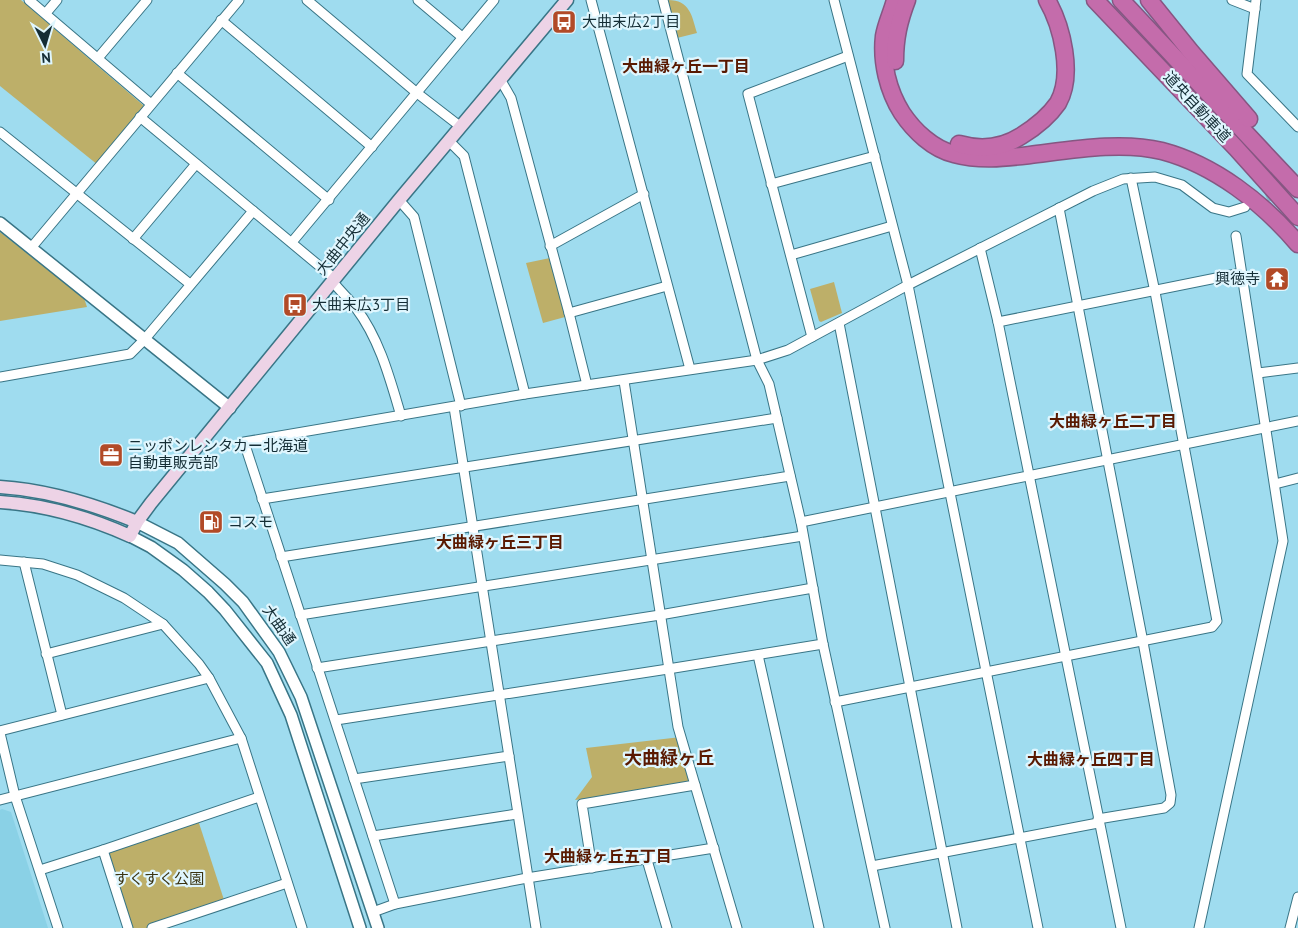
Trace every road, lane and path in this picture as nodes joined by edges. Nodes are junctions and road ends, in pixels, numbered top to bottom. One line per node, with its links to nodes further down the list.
1 (29, 0): 20 (street)
2 (57, 0): 20 (street)
3 (147, 0): 24 (street)
4 (239, 0): 21 (street)
5 (307, 0): 27 (street)
6 (418, 0): 22 (street)
7 (494, 0): 22 (street)
8 (567, 0): 26 (main road, 大曲中央通)
9 (591, 0): 42 (street)
10 (663, 0): 71 (street)
11 (834, 0): 23 (street)
12 (895, 0): 54 (highway)
13 (907, 0): 14 (highway)
14 (1047, 0)
15 (1095, 0): 48 (highway, 道央自動車道)
16 (1122, 0): 40 (highway, 道央自動車道)
17 (1149, 0): 37 (highway)
18 (1232, 0): 19 (street)
19 (1255, 5): 31 (street)
20 (46, 13): 24 (street)
21 (222, 20): 25 (street); 34 (street)
22 (462, 38): 27 (street)
23 (848, 56): 35 (street); 39 (street)
24 (98, 58): 28 (street)
25 (177, 73): 28 (street); 43 (street)
26 (500, 79): 30 (main road, 大曲中央通); 55 (street)
27 (417, 93): 30 (street); 34 (street)
28 (151, 104): 29 (street)
29 (140, 117): 36 (street); 41 (street)
30 (461, 127): 33 (main road, 大曲中央通)
31 (1298, 127)
32 (0, 132): 41 (street)
33 (449, 141): 44 (main road, 大曲中央通); 78 (street)
34 (372, 147): 43 (street)
35 (874, 156): 39 (street); 50 (street)
36 (196, 164): 47 (street); 52 (street)
37 (1298, 174)
38 (1131, 178): 45 (street); 46 (street); 64 (street)
39 (771, 184): 58 (street)
40 (1298, 189)
41 (76, 194): 52 (street); 56 (street)
42 (644, 194): 55 (street); 63 (street)
43 (329, 200): 53 (street)
44 (399, 200): 60 (main road, 大曲中央通); 79 (street)
45 (1245, 207)
46 (1060, 208): 57 (street); 65 (street)
47 (252, 211): 53 (street); 61 (street)
48 (1298, 217)
49 (0, 223): 56 (street)
50 (892, 226): 58 (street); 62 (street)
51 (1236, 236): 59 (street)
52 (134, 239): 61 (street)
53 (292, 242): 60 (street)
54 (1298, 244)
55 (550, 246): 66 (street)
56 (31, 248): 70 (street)
57 (980, 248): 62 (street); 67 (street)
58 (791, 255): 69 (street)
59 (1241, 273): 64 (street); 74 (street)
60 (334, 281): 80 (main road, 大曲中央通); 81 (street)
61 (190, 284): 70 (street)
62 (908, 285): 68 (street); 94 (street)
63 (667, 286): 66 (street); 73 (street)
64 (1155, 292): 65 (street); 86 (street)
65 (1078, 307): 67 (street); 87 (street)
66 (569, 313): 77 (street)
67 (998, 322): 89 (street)
68 (839, 323): 69 (street); 98 (street)
69 (812, 337): 71 (street)
70 (144, 340): 75 (street); 80 (street)
71 (757, 360): 73 (street); 82 (street)
72 (1298, 368): 74 (street)
73 (690, 369): 76 (street)
74 (1258, 374): 84 (street)
75 (0, 377)
76 (624, 381): 77 (street); 85 (street)
77 (587, 385): 78 (street)
78 (525, 394): 79 (street)
79 (458, 406): 81 (street); 88 (street)
80 (230, 408): 99 (main road, 大曲中央通)
81 (400, 416): 95 (street)
82 (777, 418): 85 (street); 90 (street)
83 (1298, 421): 84 (street)
84 (1265, 429): 86 (street); 92 (street)
85 (633, 441): 88 (street); 96 (street)
86 (1184, 444): 87 (street); 114 (street)
87 (1107, 459): 89 (street); 114 (street)
88 (464, 468): 95 (street); 101 (street)
89 (1028, 475): 94 (street); 118 (street)
90 (790, 476): 96 (street); 100 (street)
91 (1298, 478): 92 (street)
92 (1275, 484): 166 (street)
93 (0, 486): 99 (main road, 大曲通)
94 (950, 491): 98 (street); 121 (street)
95 (262, 499): 104 (street)
96 (642, 500): 101 (street); 106 (street)
97 (0, 502): 102 (main road, 大曲通)
98 (874, 506): 100 (street); 123 (street)
99 (137, 522): 102 (main road, 大曲中央通); 151 (street, 大曲通)
100 (800, 522): 103 (street)
101 (473, 527): 104 (street); 108 (street)
102 (130, 536): 156 (street, 大曲通)
103 (803, 536): 106 (street); 109 (street)
104 (281, 557): 110 (street)
105 (0, 560): 107 (street)
106 (652, 560): 108 (street); 111 (street)
107 (24, 562): 112 (street); 116 (street)
108 (483, 587): 110 (street); 113 (street)
109 (813, 588): 111 (street); 115 (street)
110 (300, 615): 119 (street)
111 (660, 615): 113 (street); 120 (street)
112 (163, 624): 116 (street); 122 (street)
113 (490, 640): 119 (street); 124 (street)
114 (1143, 642): 118 (street); 137 (street)
115 (822, 644): 117 (street); 125 (street)
116 (46, 654): 126 (street)
117 (758, 655): 120 (street); 161 (street)
118 (1065, 656): 121 (street); 137 (street)
119 (317, 668): 127 (street)
120 (668, 669): 124 (street); 132 (street)
121 (986, 672): 123 (street); 139 (street)
122 (209, 678): 126 (street); 129 (street)
123 (910, 688): 125 (street); 142 (street)
124 (500, 695): 127 (street); 130 (street)
125 (835, 702): 144 (street)
126 (62, 715): 128 (street)
127 (336, 720): 131 (street)
128 (0, 732): 133 (street)
129 (241, 738): 133 (street); 134 (street)
130 (509, 756): 131 (street); 136 (street)
131 (354, 779): 138 (street)
132 (695, 785): 140 (street); 145 (street)
133 (15, 796): 135 (street); 146 (street)
134 (259, 797): 141 (street); 148 (street)
135 (0, 800)
136 (517, 814): 138 (street); 147 (street)
137 (1098, 821): 139 (street); 165 (street)
138 (373, 836): 150 (street)
139 (1020, 837): 142 (street); 164 (street)
140 (714, 848): 143 (street); 160 (street)
141 (102, 850): 146 (street); 153 (street)
142 (942, 853): 144 (street); 163 (street)
143 (647, 860): 145 (street); 159 (street)
144 (872, 866): 162 (street)
145 (592, 868): 147 (street)
146 (40, 870): 152 (street)
147 (527, 878): 150 (street); 158 (street)
148 (287, 883): 154 (street); 155 (street)
149 (1298, 897): 167 (street)
150 (395, 904): 151 (street)
151 (373, 912): 157 (street, 大曲通)
152 (58, 928)
153 (128, 928)
154 (152, 928)
155 (302, 928)
156 (360, 928)
157 (378, 928)
158 (536, 928)
159 (667, 928)
160 (737, 928)
161 (819, 928)
162 (885, 928)
163 (957, 928)
164 (1038, 928)
165 (1120, 928)
166 (1199, 928)
167 (1290, 928)

